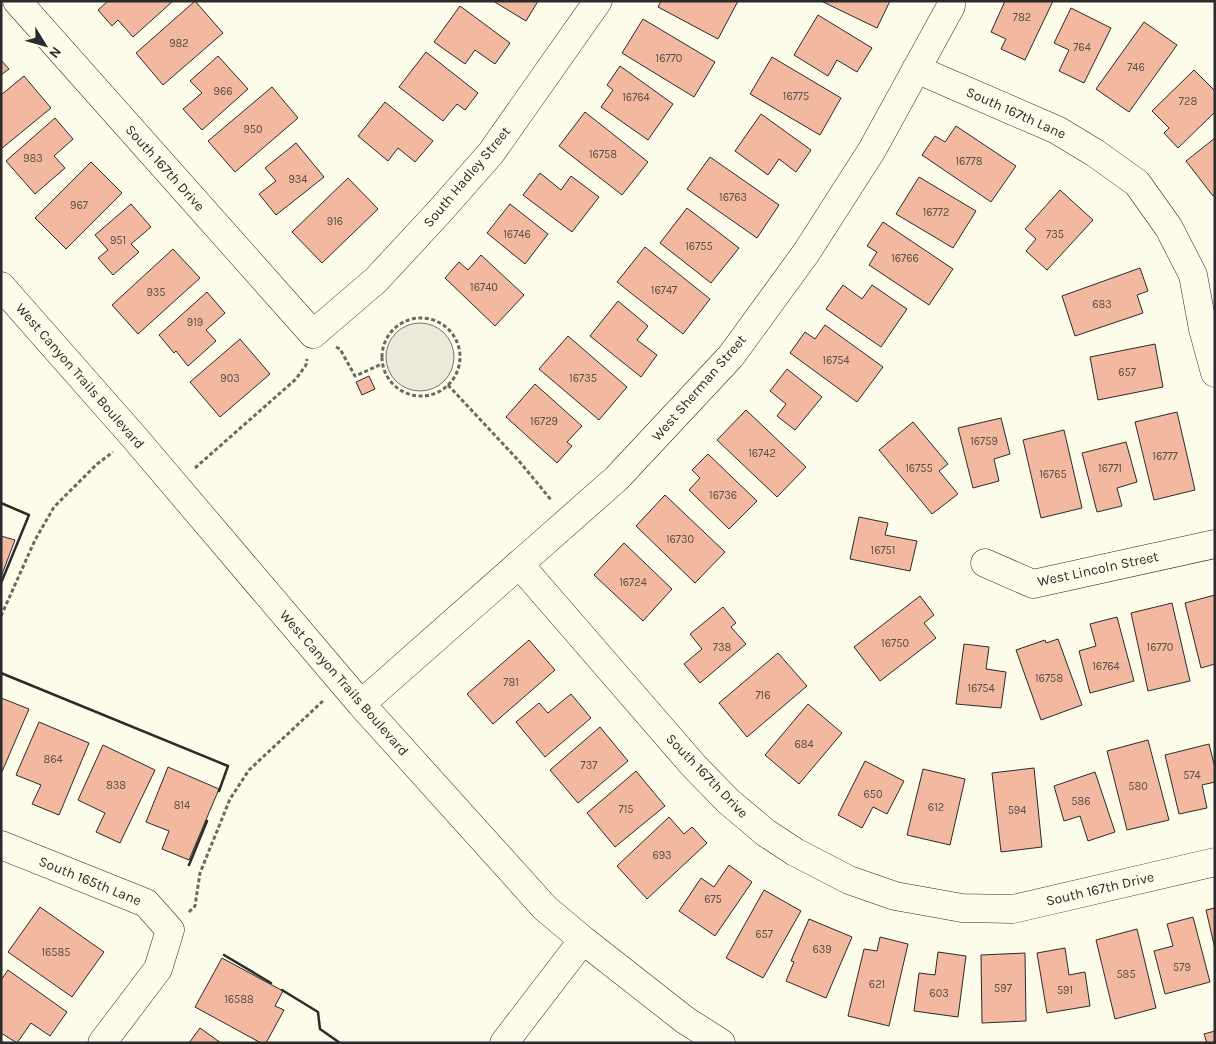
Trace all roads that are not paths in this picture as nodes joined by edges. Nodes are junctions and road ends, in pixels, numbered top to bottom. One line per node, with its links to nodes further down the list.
1 (17, 1): 6 (street, South 167th Drive)
2 (598, 1): 6 (street, South Hadley Street)
3 (951, 1): 4 (street, West Sherman Street)
4 (916, 69): 7 (street, South 167th Lane); 10 (street, West Sherman Street)
5 (1, 286): 11 (street, West Canyon Trails Boulevard)
6 (310, 344)
7 (1215, 373)
8 (1215, 544): 9 (street, West Lincoln Street)
9 (985, 563)
10 (519, 564): 11 (street, West Sherman Street); 13 (street, South 167th Drive)
11 (361, 704): 14 (street, West Canyon Trails Boulevard)
12 (1, 845): 15 (street, South 165th Lane)
13 (1215, 862)
14 (584, 940): 16 (street); 17 (street, West Canyon Trails Boulevard)
15 (102, 1043)
16 (504, 1043)
17 (721, 1043)

